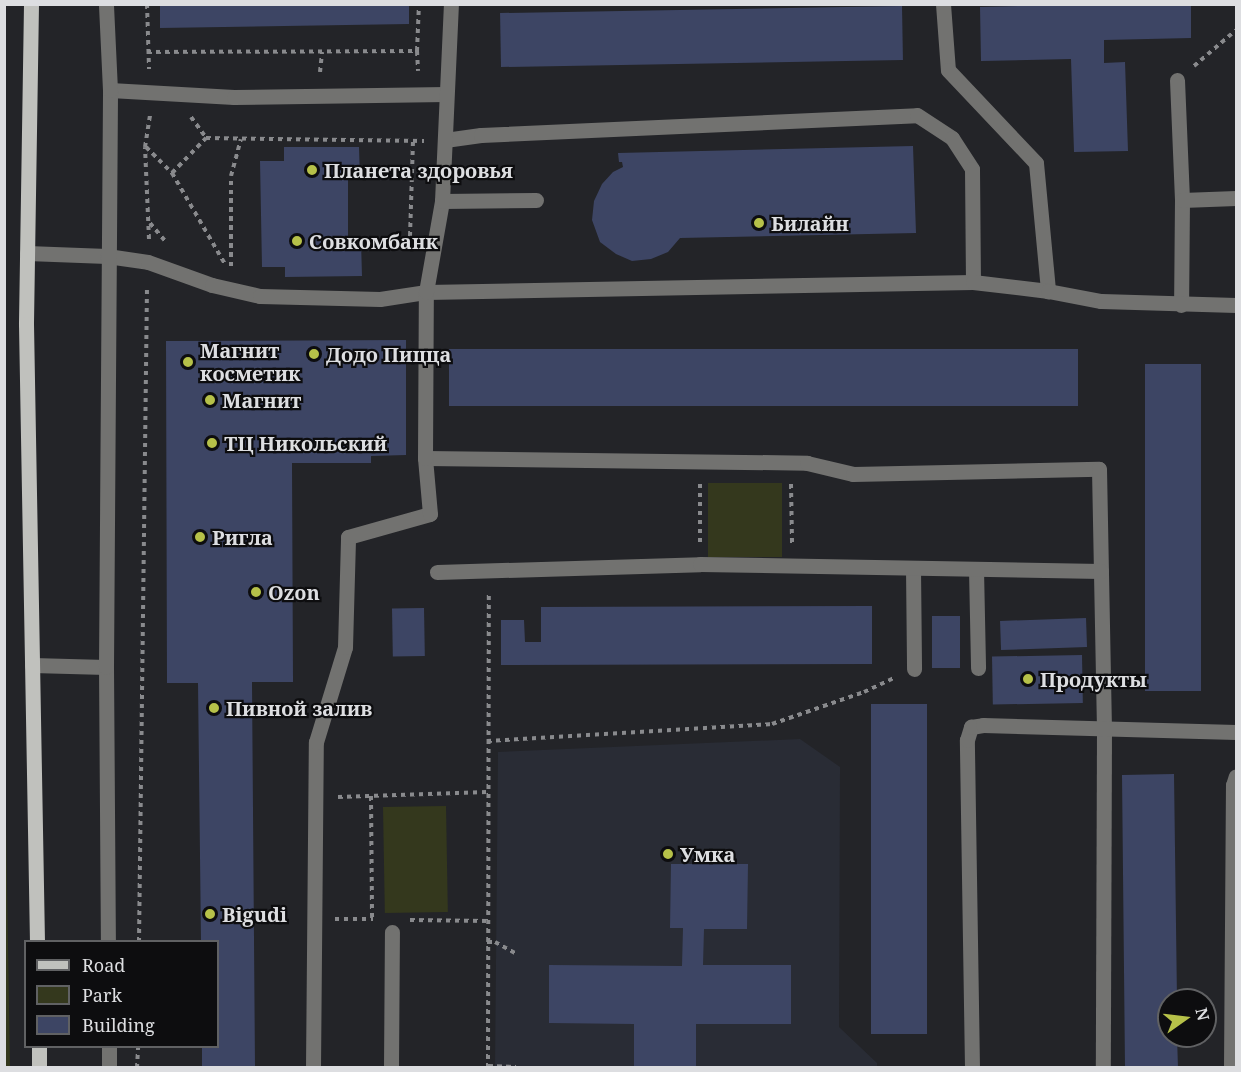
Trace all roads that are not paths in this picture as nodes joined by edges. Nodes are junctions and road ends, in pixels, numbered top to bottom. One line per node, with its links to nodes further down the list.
1 (31, 4): 13 (main road)
2 (106, 4): 6 (lane)
3 (451, 4): 7 (lane)
4 (943, 4): 16 (lane)
5 (1177, 80): 11 (lane)
6 (110, 90): 7 (lane); 14 (lane)
7 (446, 94): 8 (lane)
8 (445, 140): 12 (lane); 15 (lane)
9 (1236, 198): 11 (lane)
10 (536, 200): 12 (lane)
11 (1182, 200): 18 (lane)
12 (442, 201): 17 (lane)
13 (27, 252): 14 (lane); 25 (main road)
14 (107, 256): 17 (lane); 26 (lane)
15 (974, 282): 16 (lane); 17 (lane)
16 (1048, 291): 18 (lane)
17 (426, 292): 20 (lane)
18 (1181, 305): 19 (lane)
19 (1236, 305)
20 (425, 458): 23 (lane); 39 (lane)
21 (913, 568): 22 (lane); 24 (lane); 28 (lane)
22 (976, 569): 23 (lane); 27 (lane)
23 (1101, 571): 29 (lane)
24 (437, 572)
25 (32, 665): 26 (lane); 33 (main road)
26 (106, 667): 34 (lane)
27 (978, 668)
28 (914, 669)
29 (1104, 730): 30 (lane); 41 (lane); 42 (lane)
30 (1236, 732)
31 (1236, 776): 43 (lane)
32 (392, 932): 40 (lane)
33 (37, 940)
34 (108, 940)
35 (39, 1048): 37 (main road)
36 (109, 1048): 38 (lane)
37 (39, 1068)
38 (109, 1068)
39 (313, 1068)
40 (391, 1068)
41 (972, 1068)
42 (1102, 1068)
43 (1231, 1068)

